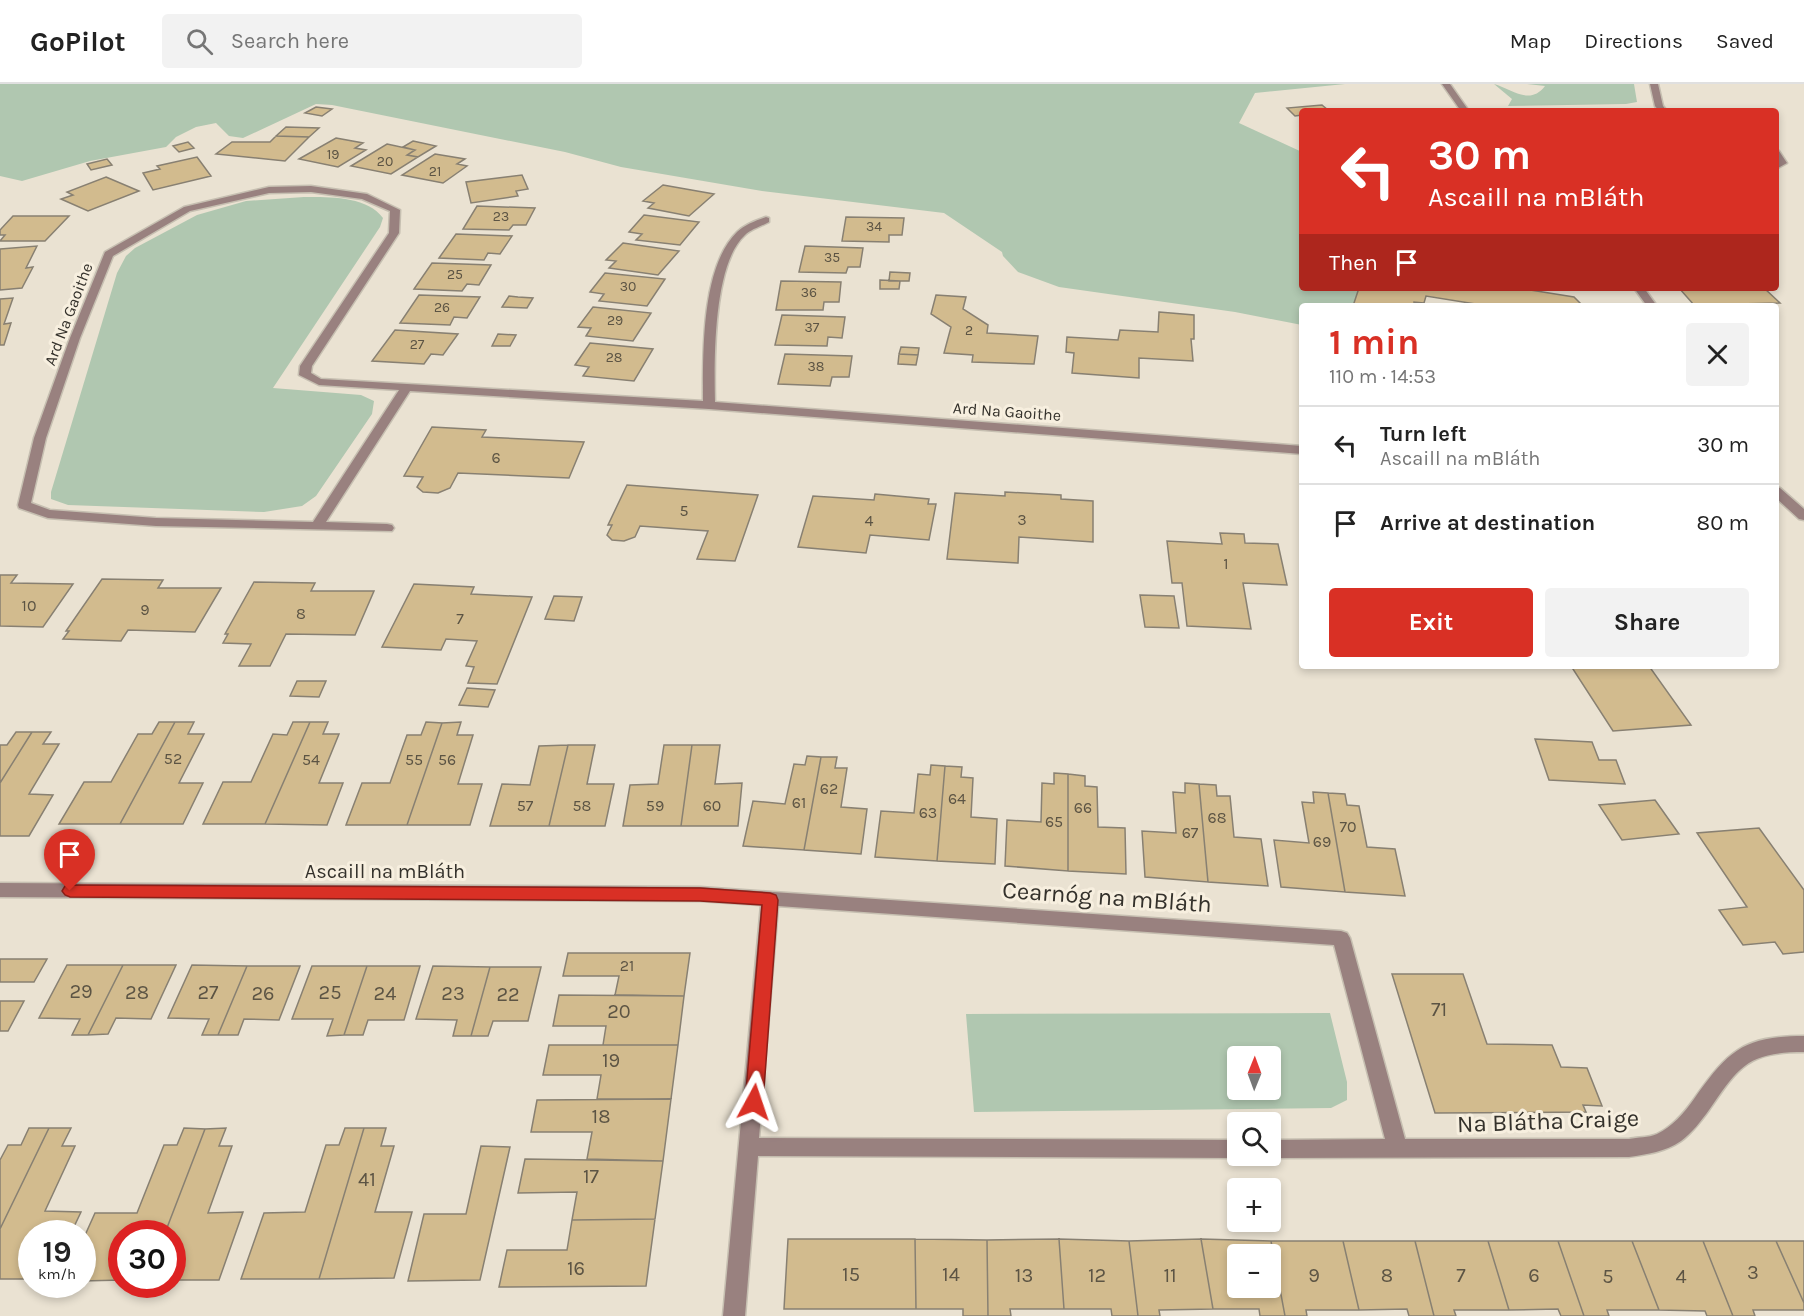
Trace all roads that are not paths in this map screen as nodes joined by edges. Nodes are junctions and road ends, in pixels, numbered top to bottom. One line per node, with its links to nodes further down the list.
1 (1446, 84): 3 (street)
2 (1654, 84): 4 (street)
3 (1463, 108)
4 (1661, 108)
5 (766, 220): 7 (street)
6 (407, 387): 7 (street, Ard Na Gaoithe); 11 (street); 11 (street, Ard Na Gaoithe)
7 (709, 405): 8 (street, Ard Na Gaoithe)
8 (1299, 450)
9 (1779, 494): 10 (street)
10 (1804, 516)
11 (317, 526): 12 (street, Ard Na Gaoithe)
12 (387, 528)
13 (0, 890): 14 (street, Ascaill na mBláth)
14 (770, 900): 16 (street); 19 (street, Cearnóg na mBláth)
15 (1804, 1044): 19 (street, Na Blátha Craige)
16 (750, 1147): 17 (street); 20 (street)
17 (1227, 1149)
18 (1281, 1149): 19 (street)
19 (1398, 1150)
20 (734, 1316)

